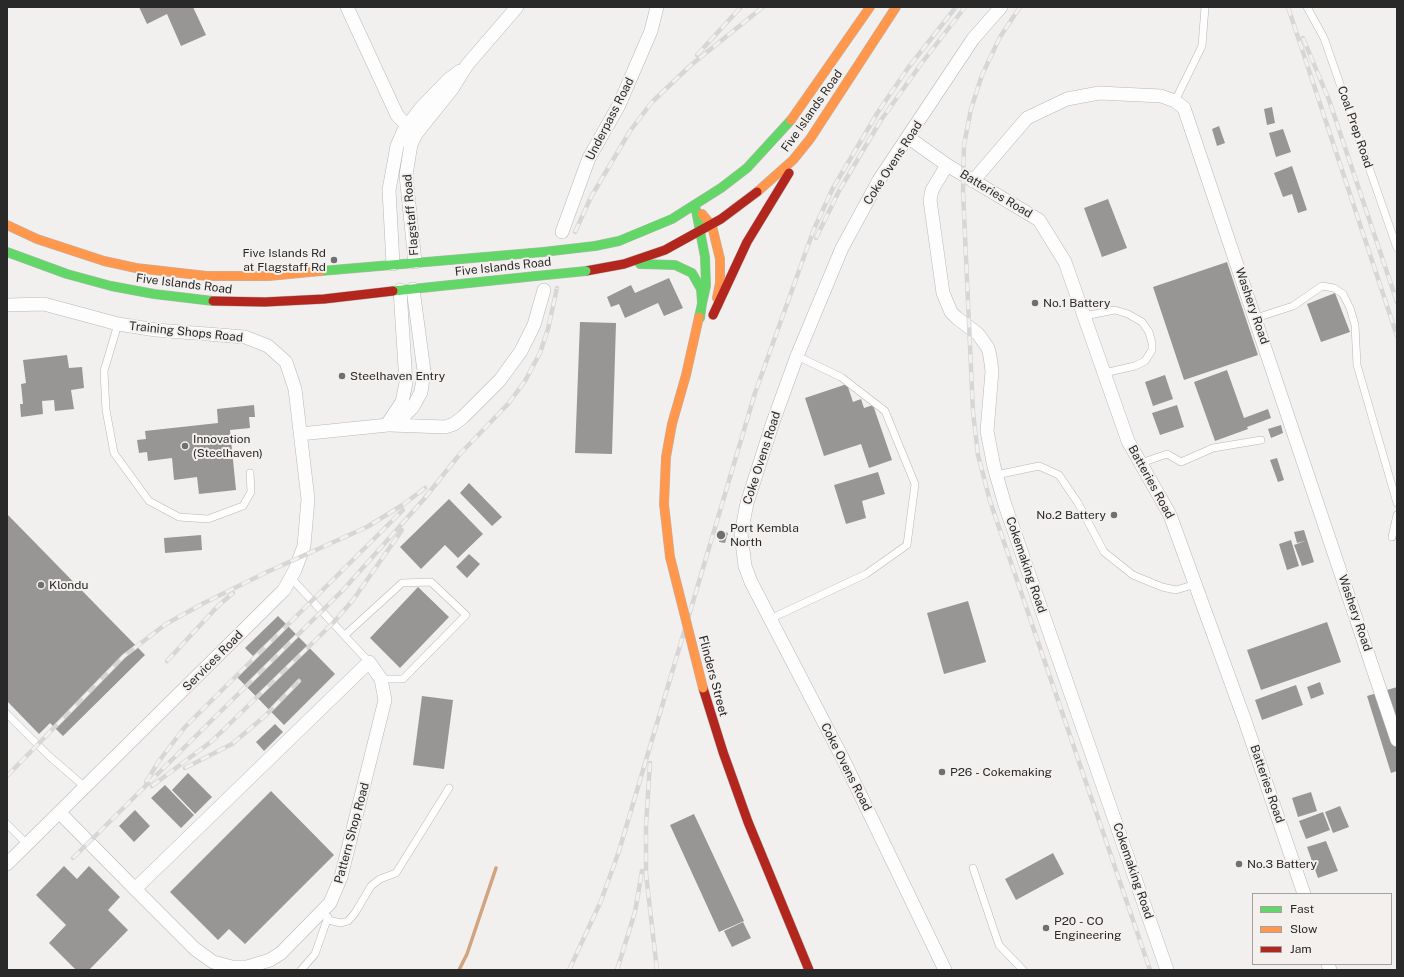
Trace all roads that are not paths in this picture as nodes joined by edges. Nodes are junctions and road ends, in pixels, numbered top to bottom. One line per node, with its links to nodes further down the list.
1 (347, 7): 10 (street)
2 (517, 7): 10 (street)
3 (657, 7): 18 (street, Underpass Road)
4 (870, 7): 15 (main road, Five Islands Road)
5 (896, 7): 12 (main road, Five Islands Road)
6 (1001, 7): 11 (street, Coke Ovens Road)
7 (1205, 7): 9 (lane)
8 (1307, 7): 20 (lane, Coal Prep Road)
9 (1175, 101): 14 (street); 32 (street, Washery Road)
10 (411, 130): 22 (street, Flagstaff Road); 23 (street, Flagstaff Road)
11 (908, 138): 13 (street, Batteries Road); 36 (street, Coke Ovens Road)
12 (810, 139): 17 (main road, Five Islands Road); 29 (main road)
13 (947, 165): 14 (street, Batteries Road); 44 (street, Cokemaking Road)
14 (973, 181): 30 (street, Batteries Road)
15 (695, 205): 17 (main road); 19 (main road, Flinders Street); 22 (main road, Five Islands Road, bridge)
16 (7, 225): 23 (main road, Five Islands Road)
17 (712, 226): 19 (main road, Five Islands Road); 29 (main road)
18 (562, 232)
19 (699, 233): 24 (main road, Five Islands Road); 31 (main road, Flinders Street)
20 (1397, 248)
21 (7, 252): 26 (main road, Five Islands Road)
22 (415, 262): 23 (main road, Five Islands Road)
23 (393, 264)
24 (624, 264): 25 (main road, Five Islands Road, bridge); 31 (main road)
25 (414, 288): 26 (main road, Five Islands Road); 39 (street)
26 (400, 290): 39 (street)
27 (544, 290): 39 (street)
28 (7, 305): 33 (street, Training Shops Road)
29 (713, 315): 34 (main road)
30 (1084, 316): 37 (street, Batteries Road); 37 (lane)
31 (700, 318): 38 (main road, Flinders Street)
32 (1256, 318): 45 (lane); 55 (street, Washery Road)
33 (118, 324): 40 (street, Training Shops Road); 43 (lane)
34 (709, 326)
35 (705, 336): 38 (main road, Flinders Street)
36 (797, 356): 50 (street, Coke Ovens Road); 50 (lane)
37 (1104, 373): 42 (street, Batteries Road)
38 (686, 375): 68 (main road, Flinders Street, bridge)
39 (383, 426): 40 (street)
40 (300, 434): 48 (street, Services Road)
41 (1261, 440): 42 (lane)
42 (1140, 463): 49 (street, Batteries Road)
43 (250, 472)
44 (996, 475): 49 (lane); 71 (street, Cokemaking Road)
45 (1397, 503)
46 (1397, 515): 47 (lane)
47 (1392, 537)
48 (291, 578): 51 (lane, Pattern Shop Road); 56 (street, Services Road)
49 (1196, 584): 64 (street, Batteries Road)
50 (770, 619): 69 (street, Coke Ovens Road)
51 (345, 635): 52 (lane, Pattern Shop Road); 53 (lane)
52 (369, 662): 53 (street, Pattern Shop Road); 63 (street)
53 (381, 679): 65 (street, Pattern Shop Road)
54 (7, 714): 56 (lane)
55 (1397, 740)
56 (85, 787): 58 (street, Services Road)
57 (449, 788): 66 (lane)
58 (60, 813): 60 (street, Services Road); 63 (street, Pattern Shop Road)
59 (7, 824): 60 (lane)
60 (27, 844): 61 (street, Services Road)
61 (7, 864)
62 (973, 868): 70 (lane)
63 (135, 889): 65 (street, Pattern Shop Road)
64 (1304, 893)
65 (327, 907): 66 (lane)
66 (328, 920): 67 (lane)
67 (302, 970)
68 (809, 970)
69 (945, 970)
70 (1023, 970)
71 (1167, 970)

